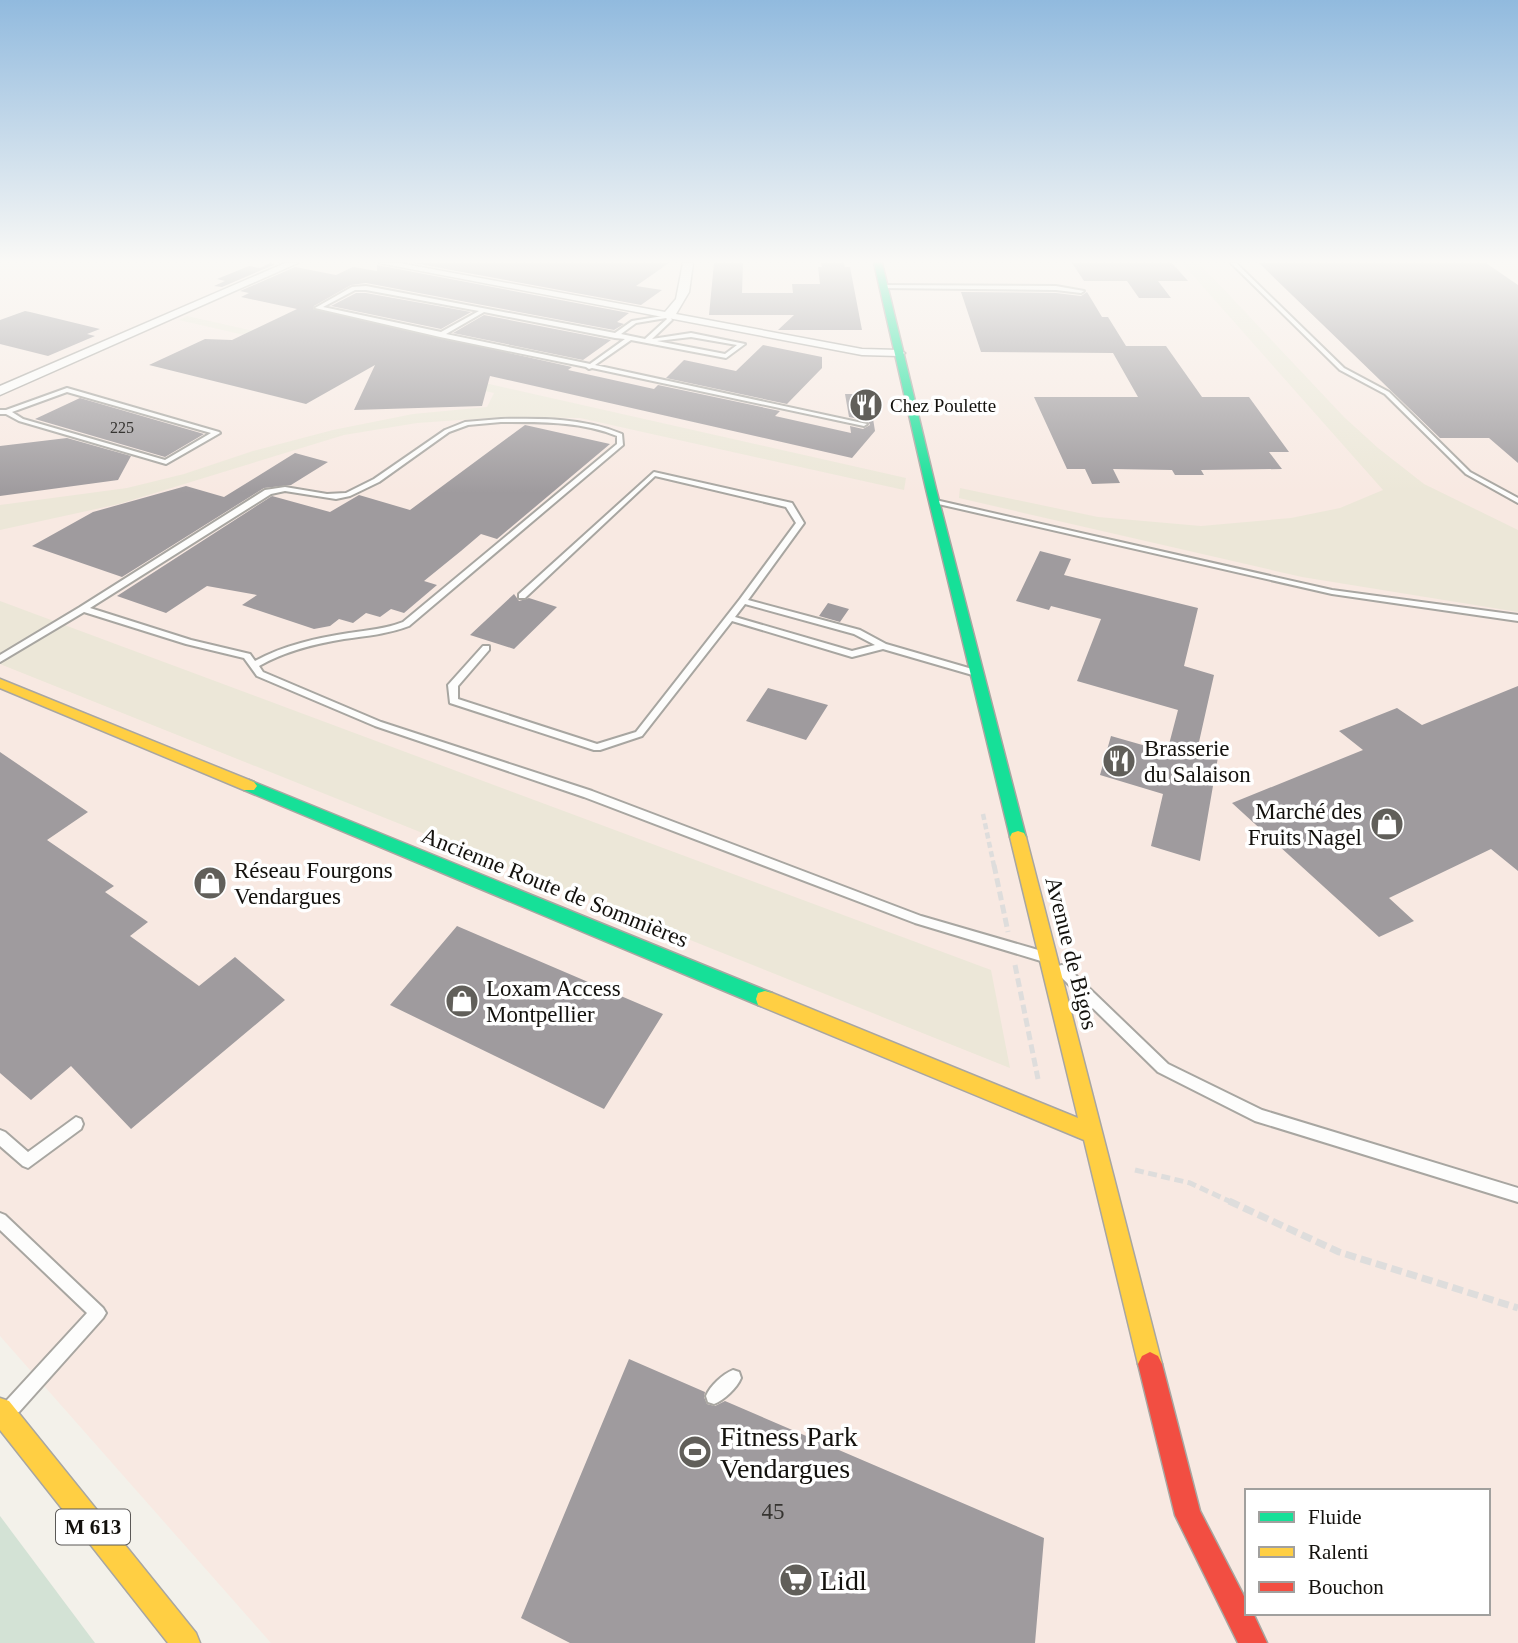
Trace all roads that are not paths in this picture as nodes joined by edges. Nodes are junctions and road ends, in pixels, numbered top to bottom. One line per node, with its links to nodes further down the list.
1 (117, 340): 13 (street)
2 (462, 340): 12 (lane)
3 (628, 340): 12 (lane)
4 (639, 340): 10 (lane)
5 (656, 340): 10 (lane)
6 (717, 340): 10 (lane)
7 (795, 340): 11 (street)
8 (896, 340): 11 (street, Avenue de Bigos)
9 (1312, 340): 17 (lane)
10 (646, 341)
11 (899, 353): 16 (street, Avenue de Bigos)
12 (589, 366): 15 (lane)
13 (0, 391)
14 (3, 412): 14 (lane)
15 (864, 424)
16 (934, 501): 22 (lane); 27 (street, Avenue de Bigos)
17 (1518, 501)
18 (522, 596): 19 (lane)
19 (743, 601): 21 (lane); 23 (lane)
20 (83, 609): 25 (lane); 26 (lane); 26 (lane)
21 (730, 618): 23 (lane); 24 (lane)
22 (1518, 618)
23 (883, 646): 27 (lane)
24 (486, 648)
25 (0, 659)
26 (254, 665): 29 (lane)
27 (978, 673): 29 (street, Avenue de Bigos)
28 (0, 683): 31 (street, Ancienne Route de Sommières)
29 (1050, 958): 31 (street, Avenue de Bigos); 33 (lane)
30 (76, 1124): 32 (lane)
31 (1093, 1134): 39 (street, Avenue de Bigos)
32 (0, 1137)
33 (1518, 1195)
34 (0, 1220): 37 (lane)
35 (733, 1378): 36 (lane)
36 (714, 1396)
37 (2, 1413): 38 (street, M 613)
38 (186, 1643)
39 (1253, 1643)

